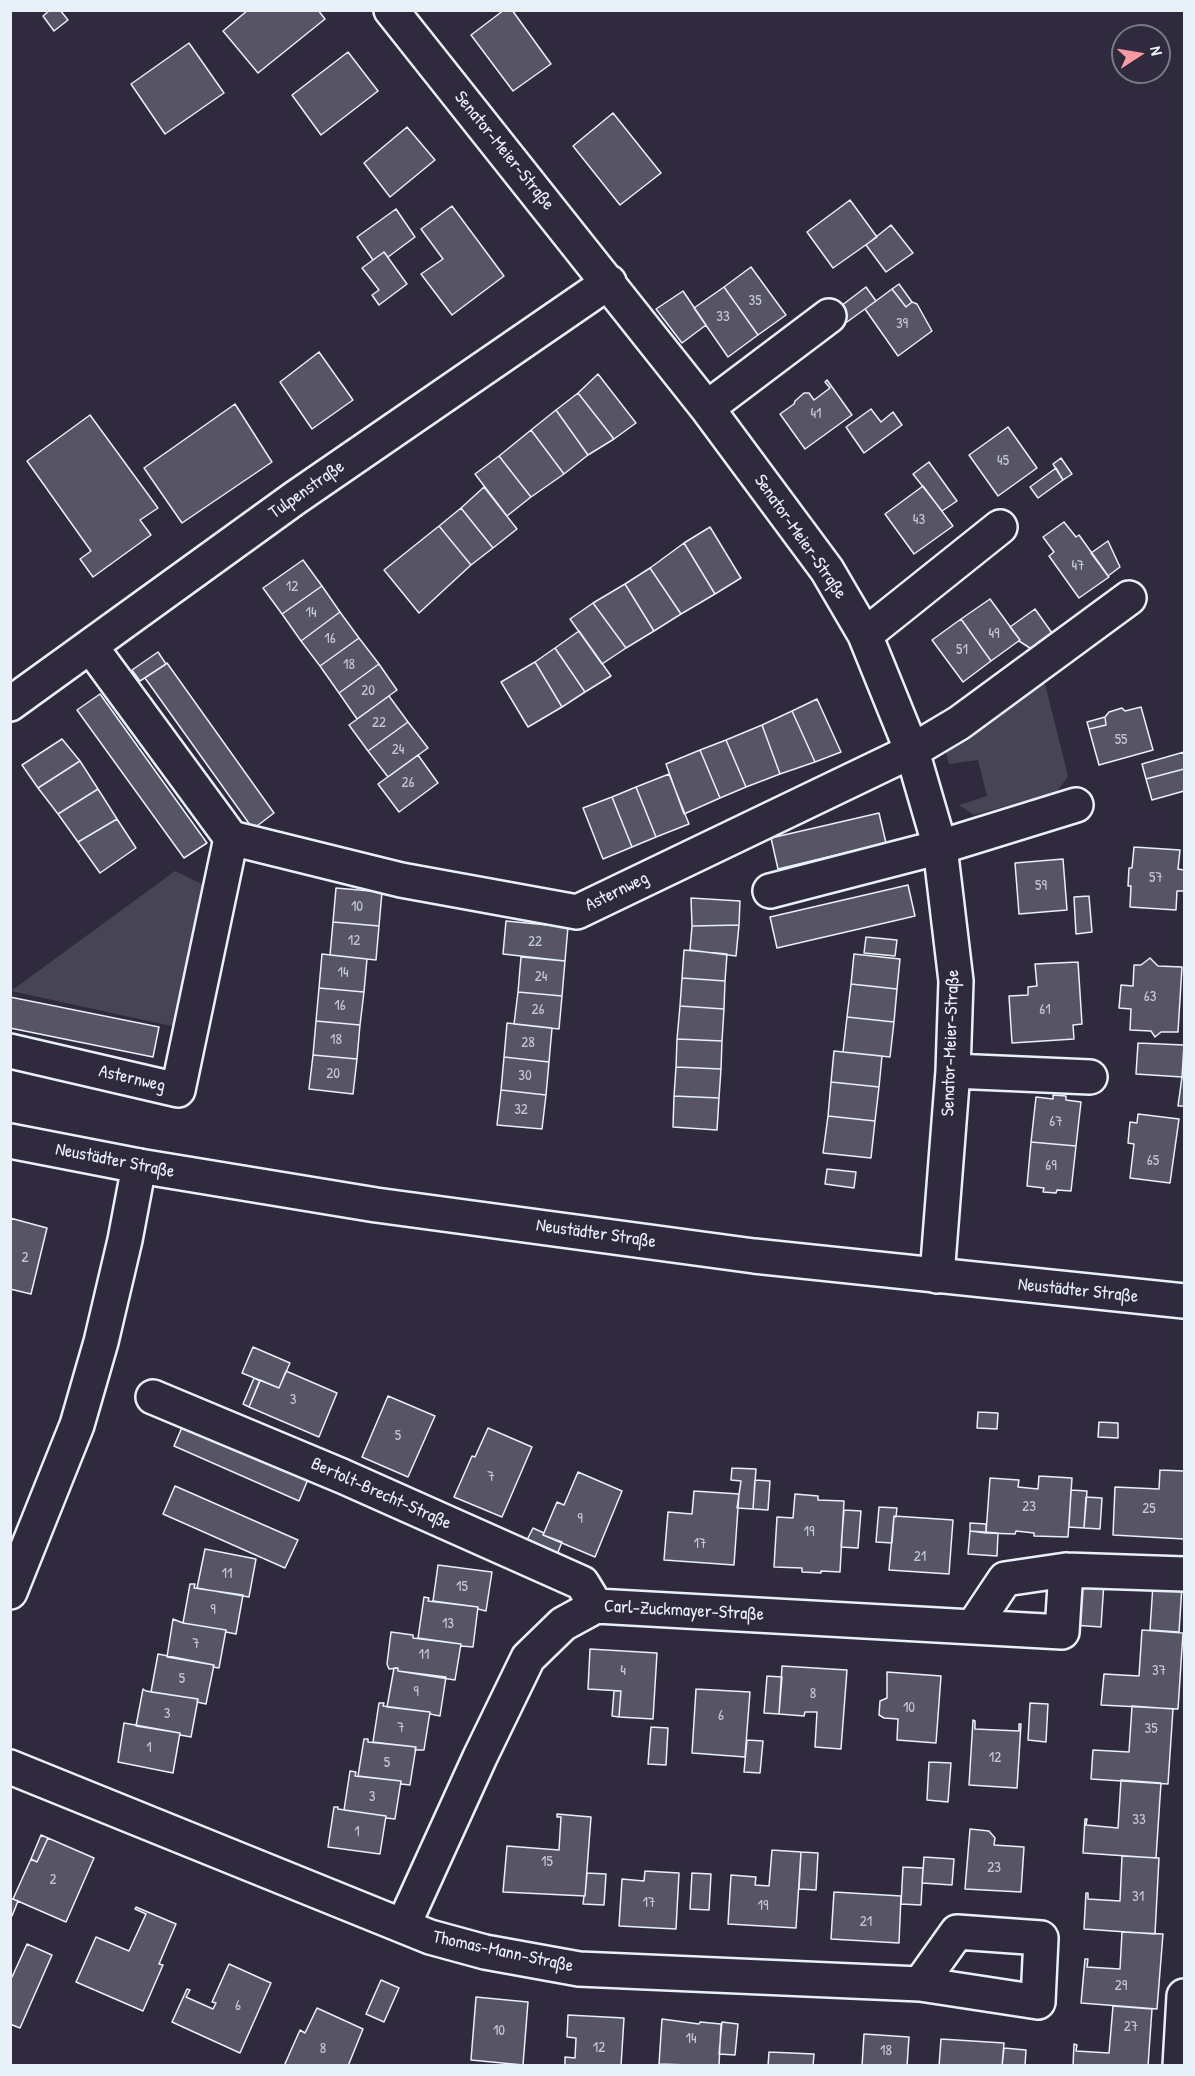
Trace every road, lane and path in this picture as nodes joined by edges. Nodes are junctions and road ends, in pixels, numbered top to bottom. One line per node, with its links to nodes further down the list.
1 (392, 10): 2 (street, Senator-Meier-Straße)
2 (609, 282): 4 (street, Senator-Meier-Straße); 8 (street, Tulpenstraße)
3 (829, 316): 4 (street)
4 (707, 408): 7 (street, Senator-Meier-Straße)
5 (1000, 526): 7 (street)
6 (1129, 598): 10 (street, Asternweg)
7 (865, 635): 10 (street, Senator-Meier-Straße)
8 (91, 647): 9 (street, Tulpenstraße); 12 (street)
9 (10, 705)
10 (912, 751): 12 (street, Asternweg); 13 (street, Senator-Meier-Straße)
11 (1076, 805): 13 (street)
12 (231, 838): 15 (street, Asternweg)
13 (940, 848): 14 (street); 16 (street, Senator-Meier-Straße)
14 (770, 891)
15 (10, 1052)
16 (953, 1071): 17 (street); 20 (street, Senator-Meier-Straße)
17 (1090, 1077)
18 (10, 1141): 19 (street, Neustädter Straße)
19 (139, 1166): 20 (street, Neustädter Straße); 25 (street)
20 (937, 1276): 21 (street, Neustädter Straße)
21 (1185, 1301)
22 (153, 1397): 26 (street, Bertolt-Brecht-Straße)
23 (1066, 1570): 24 (street); 27 (street); 27 (street, Carl-Zuckmayer-Straße)
24 (1185, 1574)
25 (10, 1592)
26 (596, 1606): 27 (street, Carl-Zuckmayer-Straße); 29 (street, Carl-Zuckmayer-Straße)
27 (973, 1627)
28 (10, 1767): 29 (street, Thomas-Mann-Straße)
29 (403, 1926): 30 (street, Thomas-Mann-Straße)
30 (920, 1984)
31 (1185, 1996): 32 (street)
32 (1180, 2066)

